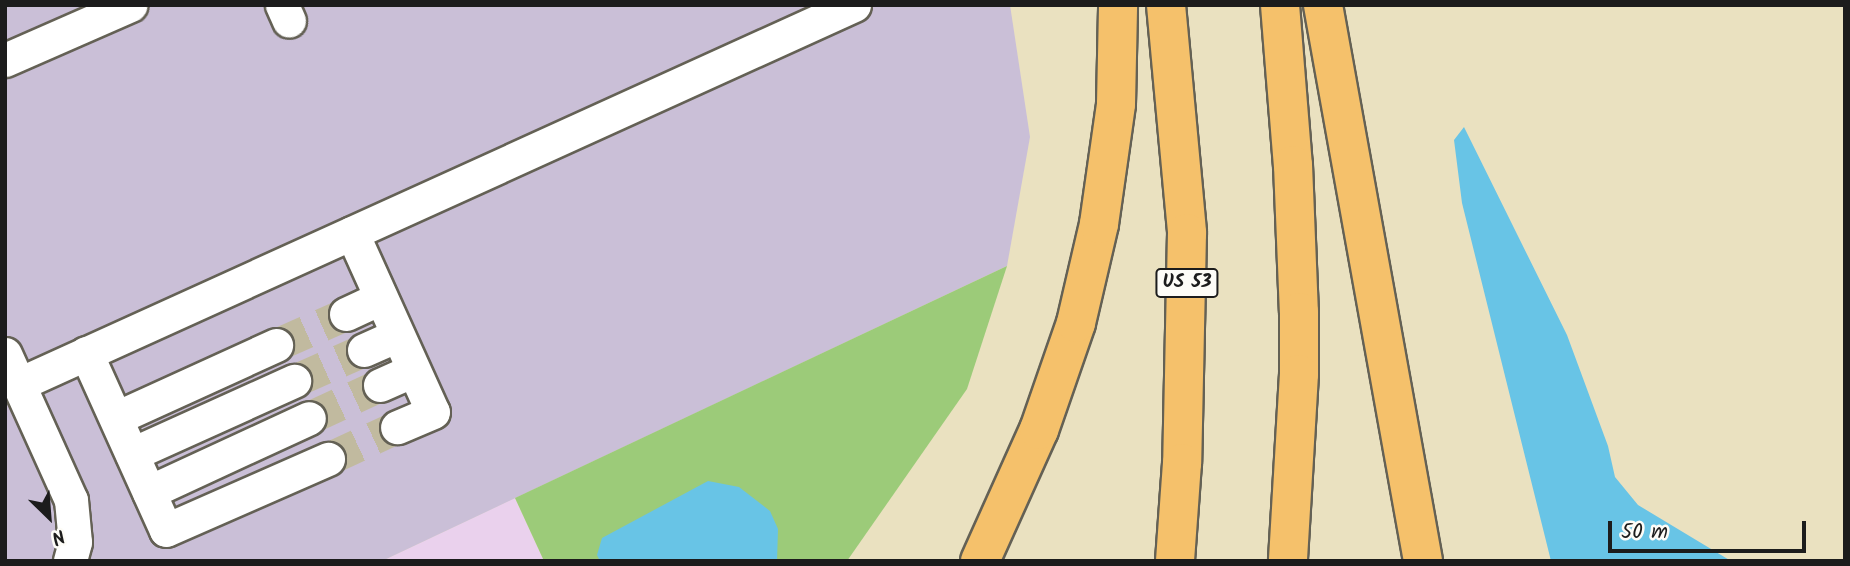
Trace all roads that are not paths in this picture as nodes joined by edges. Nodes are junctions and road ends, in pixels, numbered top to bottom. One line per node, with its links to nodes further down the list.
1 (130, 5): 7 (lane)
2 (854, 5): 8 (lane)
3 (1118, 5): 26 (highway)
4 (1166, 5): 27 (highway, US 53)
5 (1279, 5): 28 (highway)
6 (1323, 5): 29 (highway)
7 (5, 60)
8 (352, 233): 9 (lane); 14 (lane)
9 (381, 298): 10 (lane); 11 (lane)
10 (346, 314)
11 (397, 335): 13 (lane); 16 (lane)
12 (276, 345): 19 (lane)
13 (364, 350)
14 (86, 353): 15 (lane); 19 (lane)
15 (12, 369): 25 (lane)
16 (413, 370): 18 (lane); 21 (lane)
17 (294, 381): 22 (lane)
18 (380, 385)
19 (116, 418): 22 (lane)
20 (309, 418): 24 (lane)
21 (397, 428)
22 (132, 454): 24 (lane)
23 (328, 459): 24 (lane)
24 (149, 492)
25 (70, 561)
26 (979, 561)
27 (1175, 561)
28 (1288, 561)
29 (1423, 561)

